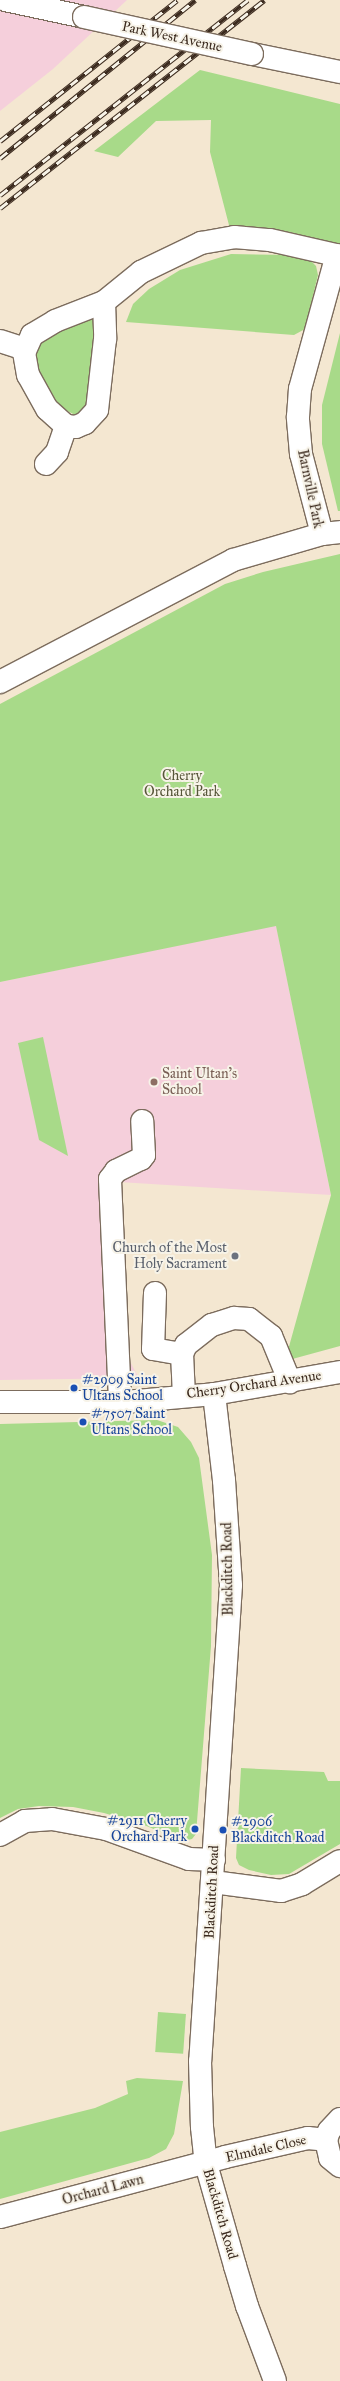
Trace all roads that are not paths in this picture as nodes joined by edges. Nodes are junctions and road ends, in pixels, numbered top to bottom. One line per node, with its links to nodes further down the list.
1 (5, 0): 2 (street, Park West Avenue, bridge)
2 (340, 72)
3 (338, 256): 4 (street, Barnville Park); 9 (street, Barnville Park)
4 (104, 302): 6 (street, Barnville Park); 7 (street)
5 (0, 341): 6 (street)
6 (26, 349): 7 (street)
7 (66, 426): 8 (street)
8 (46, 464)
9 (331, 533): 10 (street, Barnville Park)
10 (0, 682)
11 (142, 1121): 18 (street)
12 (155, 1293): 13 (street)
13 (182, 1354): 15 (street); 17 (street)
14 (340, 1372): 15 (street, Cherry Orchard Avenue)
15 (290, 1382): 16 (street, Cherry Orchard Avenue)
16 (214, 1394): 17 (street, Cherry Orchard Avenue); 21 (street, Blackditch Road)
17 (184, 1396): 18 (street, Cherry Orchard Avenue)
18 (120, 1400): 19 (street, Cherry Orchard Avenue)
19 (0, 1402)
20 (0, 1835): 21 (street)
21 (214, 1860): 23 (street, Blackditch Road)
22 (340, 1861): 23 (street)
23 (213, 1882): 26 (street, Blackditch Road)
24 (340, 2119): 25 (street, Elmdale Close)
25 (326, 2140): 26 (street, Elmdale Close); 27 (street, Elmdale Close)
26 (206, 2164): 28 (street, Orchard Lawn); 29 (street, Blackditch Road)
27 (340, 2166)
28 (0, 2217)
29 (275, 2381)

